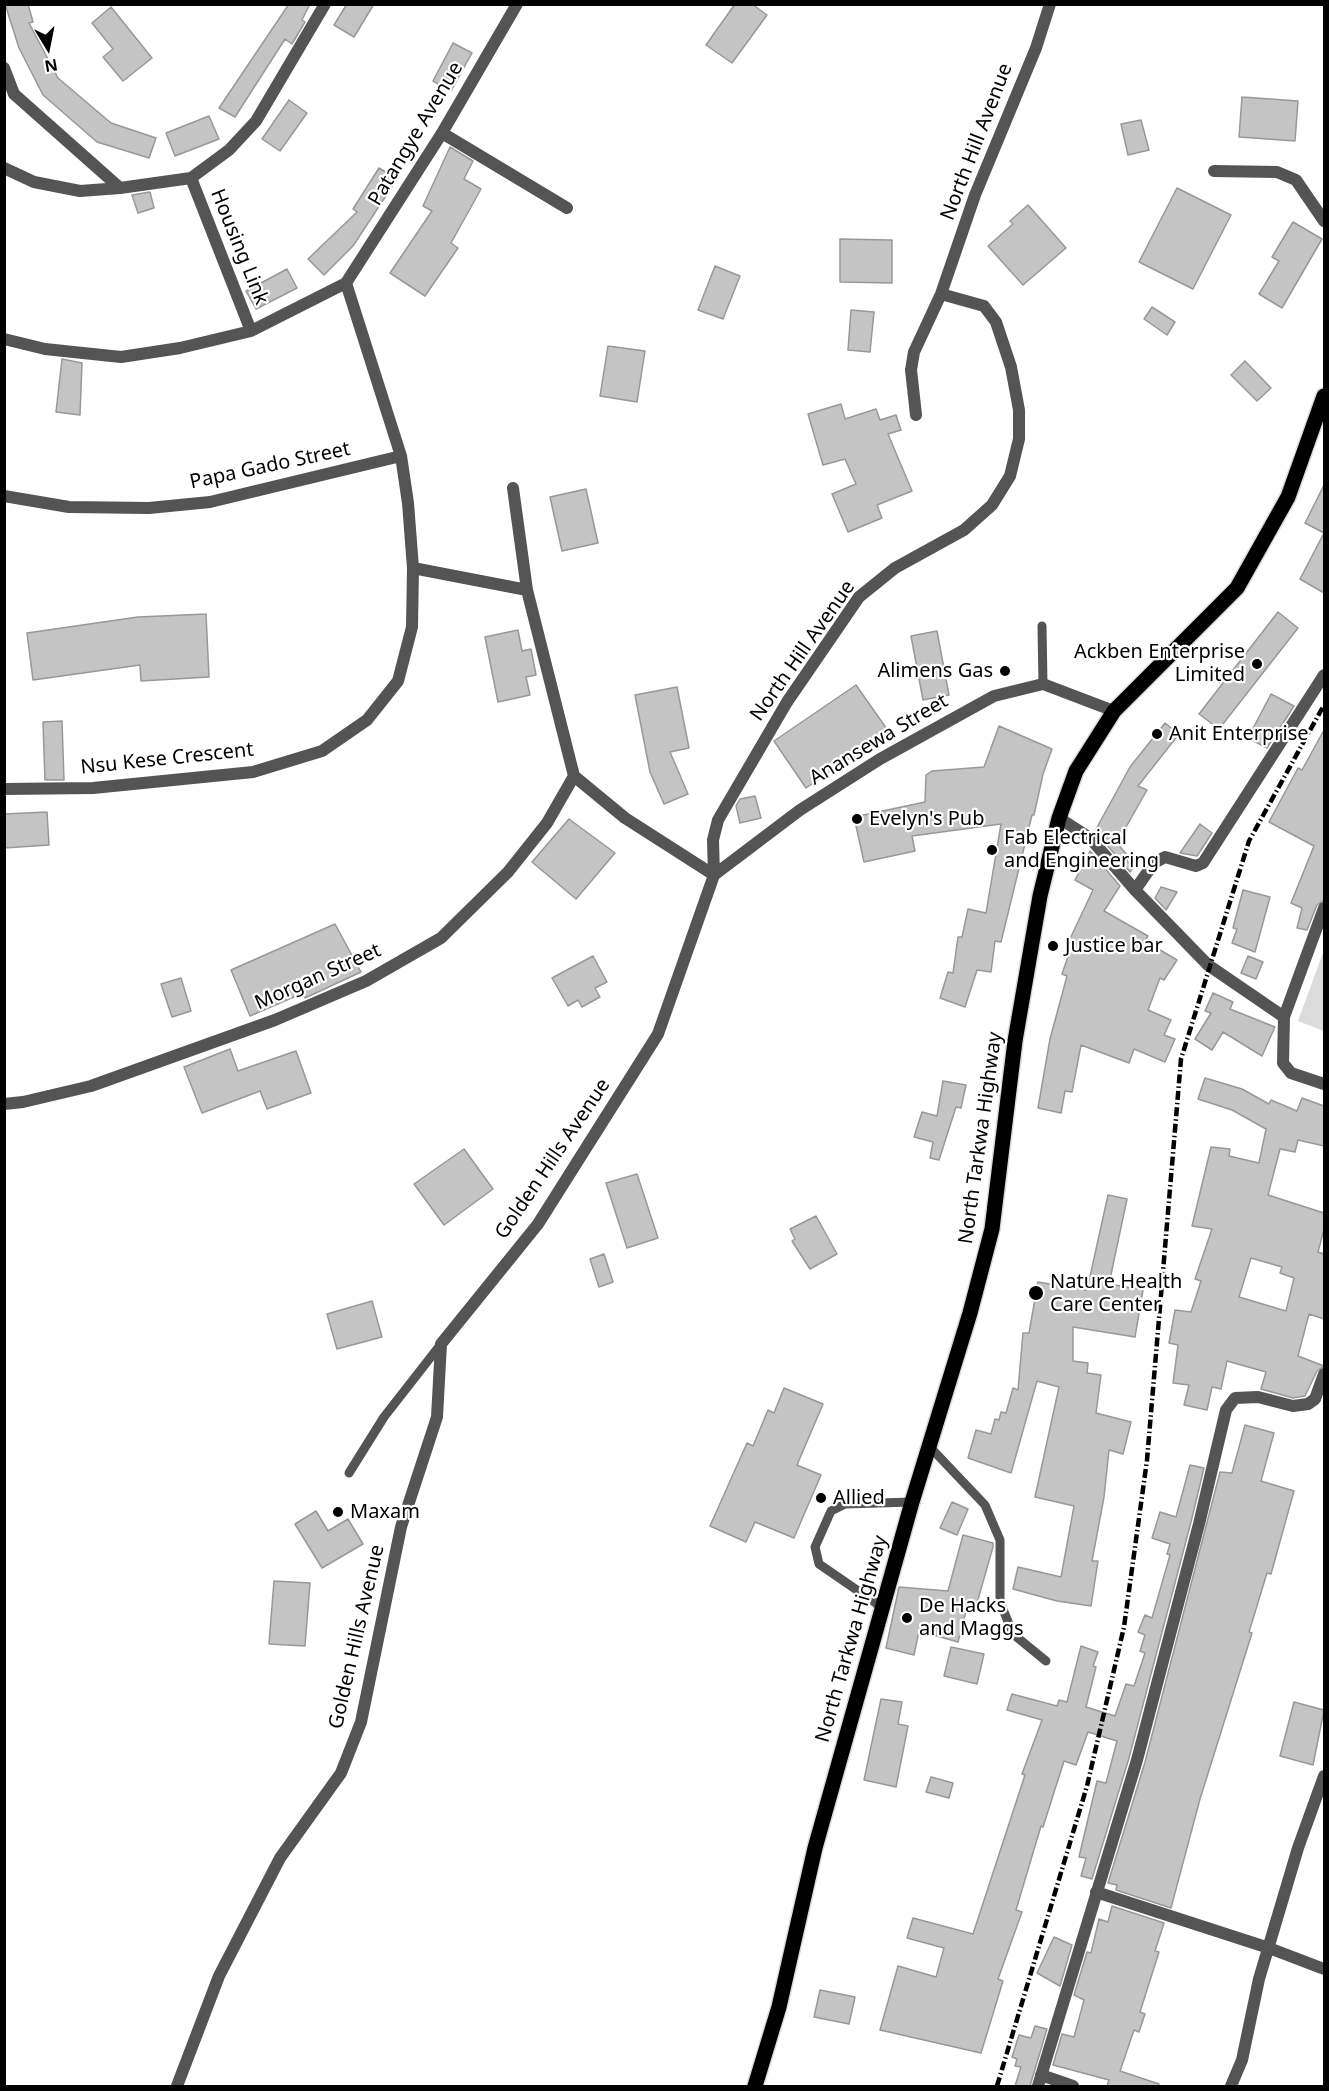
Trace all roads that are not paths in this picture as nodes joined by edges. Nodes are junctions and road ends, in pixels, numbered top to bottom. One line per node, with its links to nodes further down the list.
1 (325, 4): 8 (street)
2 (517, 4): 5 (street, Patangye Avenue)
3 (1050, 4): 13 (street, North Hill Avenue)
4 (4, 68): 9 (street)
5 (442, 133): 10 (street); 12 (street, Patangye Avenue)
6 (4, 168): 9 (street)
7 (1214, 171): 11 (street)
8 (191, 178): 9 (street); 14 (street, Housing Link)
9 (120, 188)
10 (567, 208)
11 (1324, 221)
12 (346, 283): 14 (street); 18 (street, Nsu Kese Crescent)
13 (941, 294): 17 (street, North Hill Avenue); 30 (street, North Hill Avenue)
14 (251, 331): 15 (street)
15 (4, 339)
16 (1324, 396): 26 (main road, North Tarkwa Highway)
17 (916, 415)
18 (401, 456): 20 (street, Papa Gado Street); 21 (street, Nsu Kese Crescent)
19 (513, 488): 22 (street)
20 (4, 496)
21 (413, 568): 22 (street); 28 (street, Nsu Kese Crescent)
22 (527, 590): 27 (street)
23 (1042, 626): 25 (lane)
24 (1324, 675): 31 (street)
25 (1043, 684): 26 (street); 30 (street, Anansewa Street)
26 (1114, 711): 29 (main road, North Tarkwa Highway)
27 (574, 776): 30 (street); 35 (street, Morgan Street)
28 (4, 789)
29 (1059, 818): 31 (street); 38 (main road, North Tarkwa Highway)
30 (714, 875): 36 (street, Golden Hills Avenue)
31 (1135, 890): 33 (street)
32 (1324, 908): 33 (street)
33 (1284, 1017): 34 (street)
34 (1324, 1084)
35 (4, 1104)
36 (441, 1344): 39 (lane); 48 (street, Golden Hills Avenue)
37 (1324, 1374): 44 (street)
38 (929, 1446): 40 (main road, North Tarkwa Highway); 42 (lane)
39 (349, 1473)
40 (912, 1502): 41 (main road, North Tarkwa Highway); 41 (lane)
41 (884, 1608): 49 (main road, North Tarkwa Highway)
42 (1046, 1661)
43 (1324, 1776): 45 (street)
44 (1096, 1892): 45 (street); 47 (street)
45 (1269, 1948): 46 (street); 51 (street)
46 (1324, 1969)
47 (1039, 2081): 50 (street)
48 (177, 2086)
49 (755, 2086)
50 (1073, 2086)
51 (1231, 2086)

